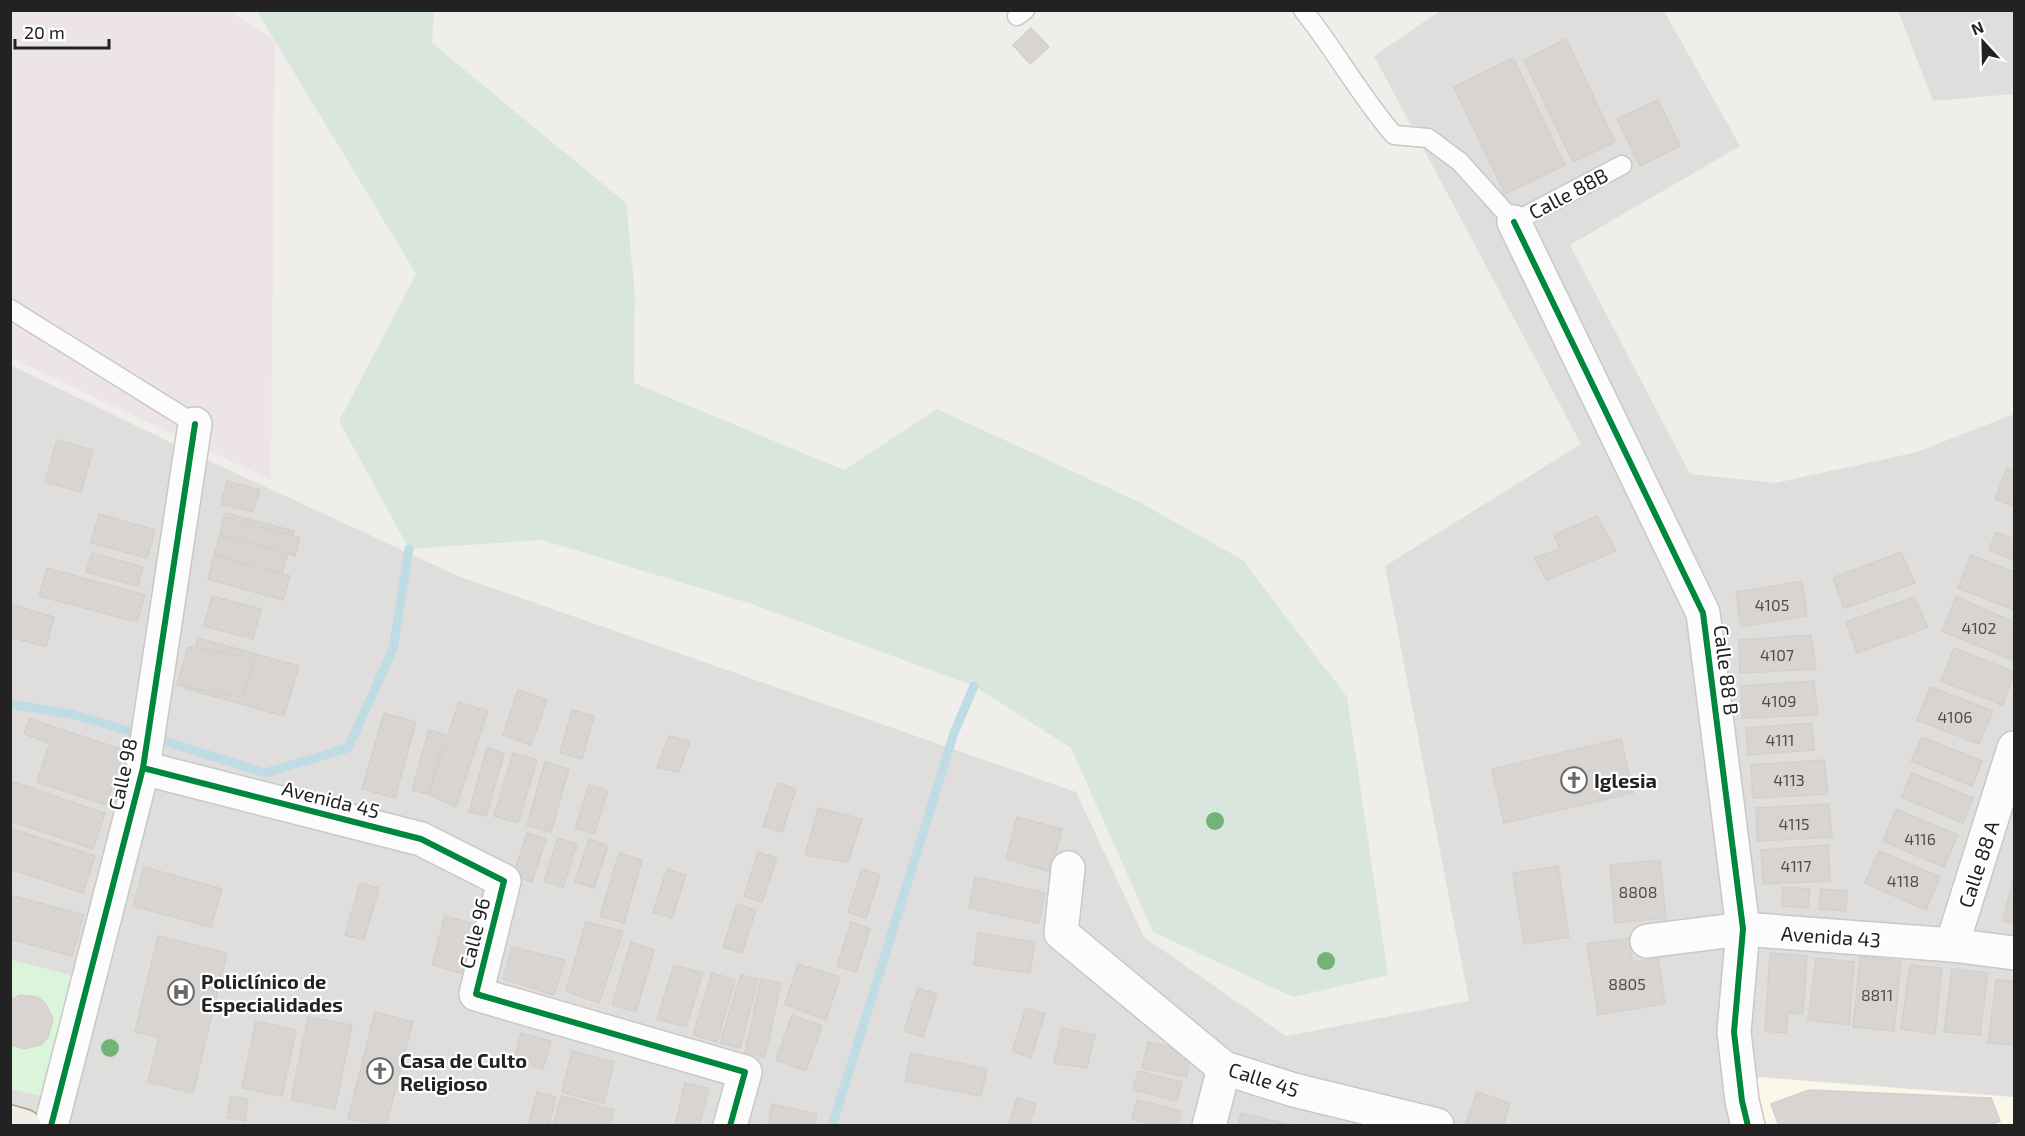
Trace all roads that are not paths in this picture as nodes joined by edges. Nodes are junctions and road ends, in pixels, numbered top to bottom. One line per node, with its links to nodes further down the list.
1 (1303, 10): 3 (lane)
2 (1622, 165): 3 (lane, Calle 88B)
3 (1514, 222): 10 (street, Calle 88 B)
4 (10, 309): 5 (lane)
5 (195, 424): 7 (street, Calle 98)
6 (2014, 748): 12 (street, Calle 88 A)
7 (143, 768): 9 (street, Avenida 45); 17 (street, Calle 98)
8 (1068, 868): 14 (street, Calle 45)
9 (504, 881): 18 (street, Calle 96)
10 (1743, 929): 11 (street, Avenida 43); 12 (street, Avenida 43); 21 (street, Calle 88 B)
11 (1647, 941)
12 (1952, 945): 13 (street, Avenida 43)
13 (2014, 953)
14 (1224, 1068): 19 (street); 20 (street, Calle 45)
15 (10, 1122): 16 (main road)
16 (24, 1125)
17 (51, 1125)
18 (730, 1125)
19 (1209, 1125)
20 (1437, 1125)
21 (1748, 1125)

